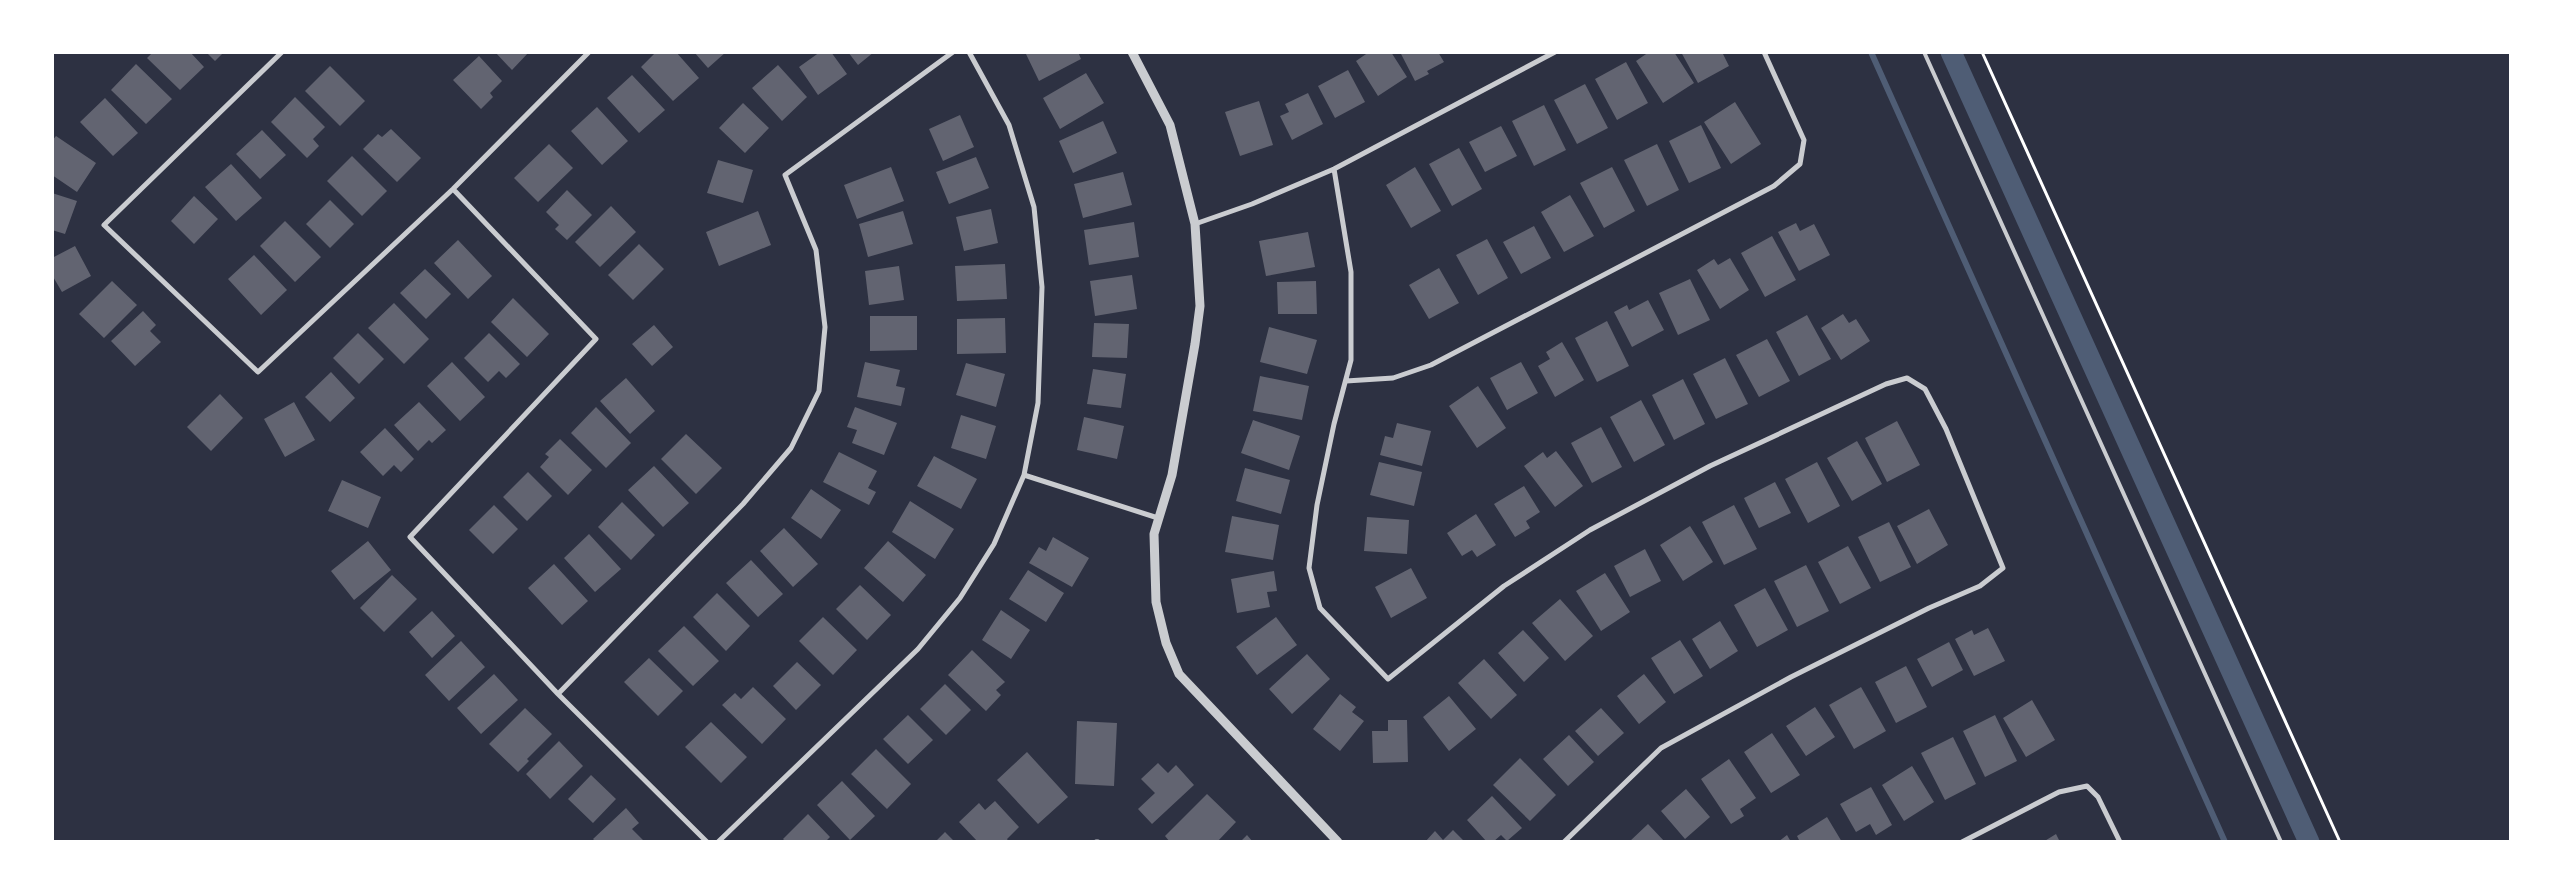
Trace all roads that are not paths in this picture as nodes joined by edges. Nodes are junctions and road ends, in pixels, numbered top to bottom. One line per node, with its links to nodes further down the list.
1 (282, 52): 10 (street)
2 (590, 52): 10 (street)
3 (953, 52): 15 (street)
4 (969, 52): 13 (street)
5 (1132, 52): 11 (street)
6 (1555, 52): 9 (street)
7 (1764, 52): 12 (street)
8 (1924, 52): 22 (lane)
9 (1334, 169): 11 (street); 12 (street)
10 (453, 190): 15 (street)
11 (1195, 224): 14 (street)
12 (1346, 381): 19 (street)
13 (1024, 475): 14 (street); 17 (street)
14 (1158, 518): 18 (street)
15 (558, 694): 16 (street)
16 (707, 842)
17 (718, 842)
18 (1338, 842)
19 (1564, 842)
20 (1962, 842): 21 (street)
21 (2120, 842)
22 (2281, 842)

